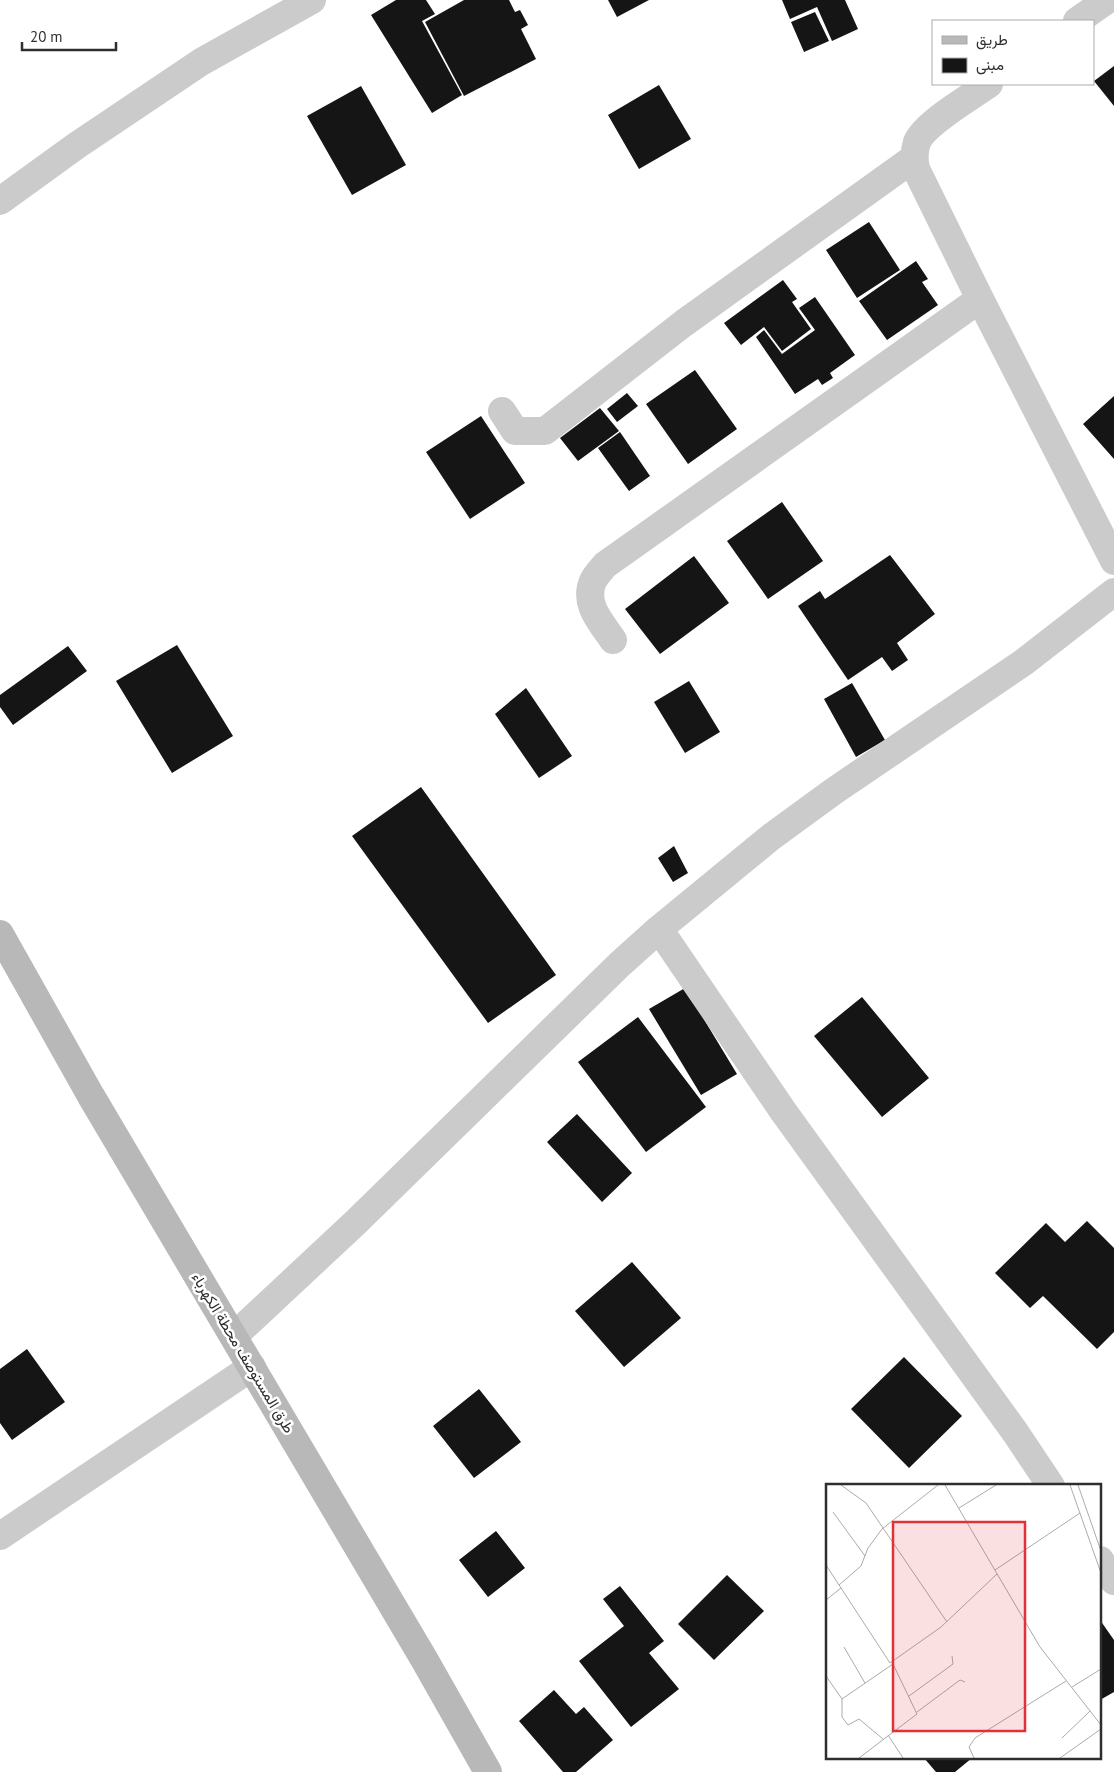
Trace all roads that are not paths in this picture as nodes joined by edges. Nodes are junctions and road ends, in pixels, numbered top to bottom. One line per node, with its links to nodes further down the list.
1 (312, 0): 6 (street)
2 (1107, 0): 3 (street)
3 (1078, 20)
4 (988, 85): 5 (street)
5 (914, 158): 7 (street); 8 (street)
6 (0, 201)
7 (980, 299): 9 (street); 11 (street)
8 (502, 411)
9 (1114, 561)
10 (1114, 592): 12 (street)
11 (612, 640)
12 (659, 929): 14 (street); 16 (street)
13 (0, 934): 14 (street, طرق المستوصف محطة الكهرباء)
14 (234, 1336): 15 (street, طرق المستوصف محطة الكهرباء)
15 (252, 1367): 17 (street); 20 (street, طرق المستوصف محطة الكهرباء)
16 (1050, 1484)
17 (0, 1536)
18 (1102, 1563): 19 (street)
19 (1114, 1581)
20 (488, 1772)

